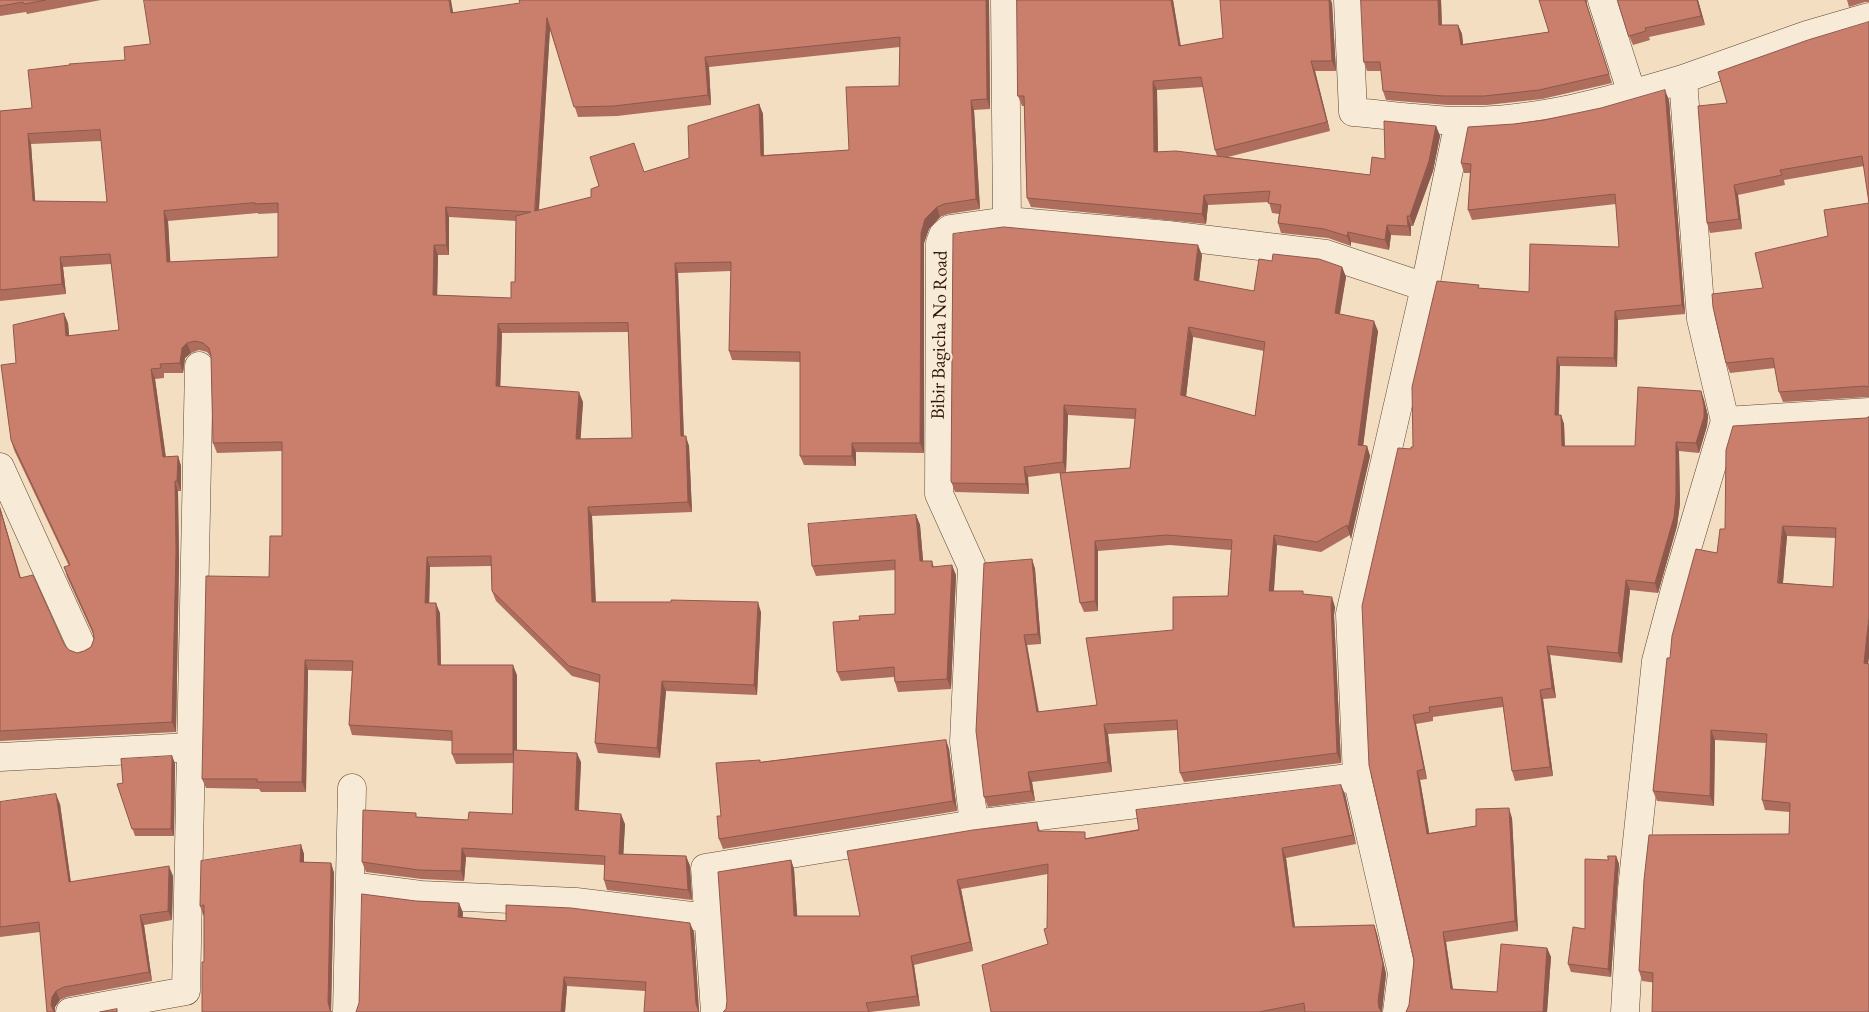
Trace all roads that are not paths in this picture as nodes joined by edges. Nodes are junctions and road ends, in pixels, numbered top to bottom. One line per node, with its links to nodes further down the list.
1 (1005, 0): 8 (street)
2 (1348, 0): 7 (street)
3 (1602, 0): 6 (street)
4 (1869, 17): 5 (street)
5 (1683, 79): 6 (street); 12 (street)
6 (1632, 94): 7 (street)
7 (1459, 121): 9 (street)
8 (1007, 221): 9 (street, Bibir Bagicha No Road); 19 (street, Bibir Bagicha No Road)
9 (1425, 286): 17 (street)
10 (198, 366): 15 (street)
11 (1869, 412): 12 (street)
12 (1725, 421): 26 (street)
13 (0, 467): 14 (street)
14 (82, 647)
15 (191, 747): 16 (street); 22 (street)
16 (0, 757)
17 (1357, 777): 19 (street); 25 (street)
18 (352, 788): 20 (street)
19 (974, 824): 21 (street)
20 (350, 886): 21 (street); 23 (street)
21 (708, 918): 24 (street)
22 (70, 1012)
23 (347, 1012)
24 (715, 1012)
25 (1397, 1012)
26 (1625, 1012)

